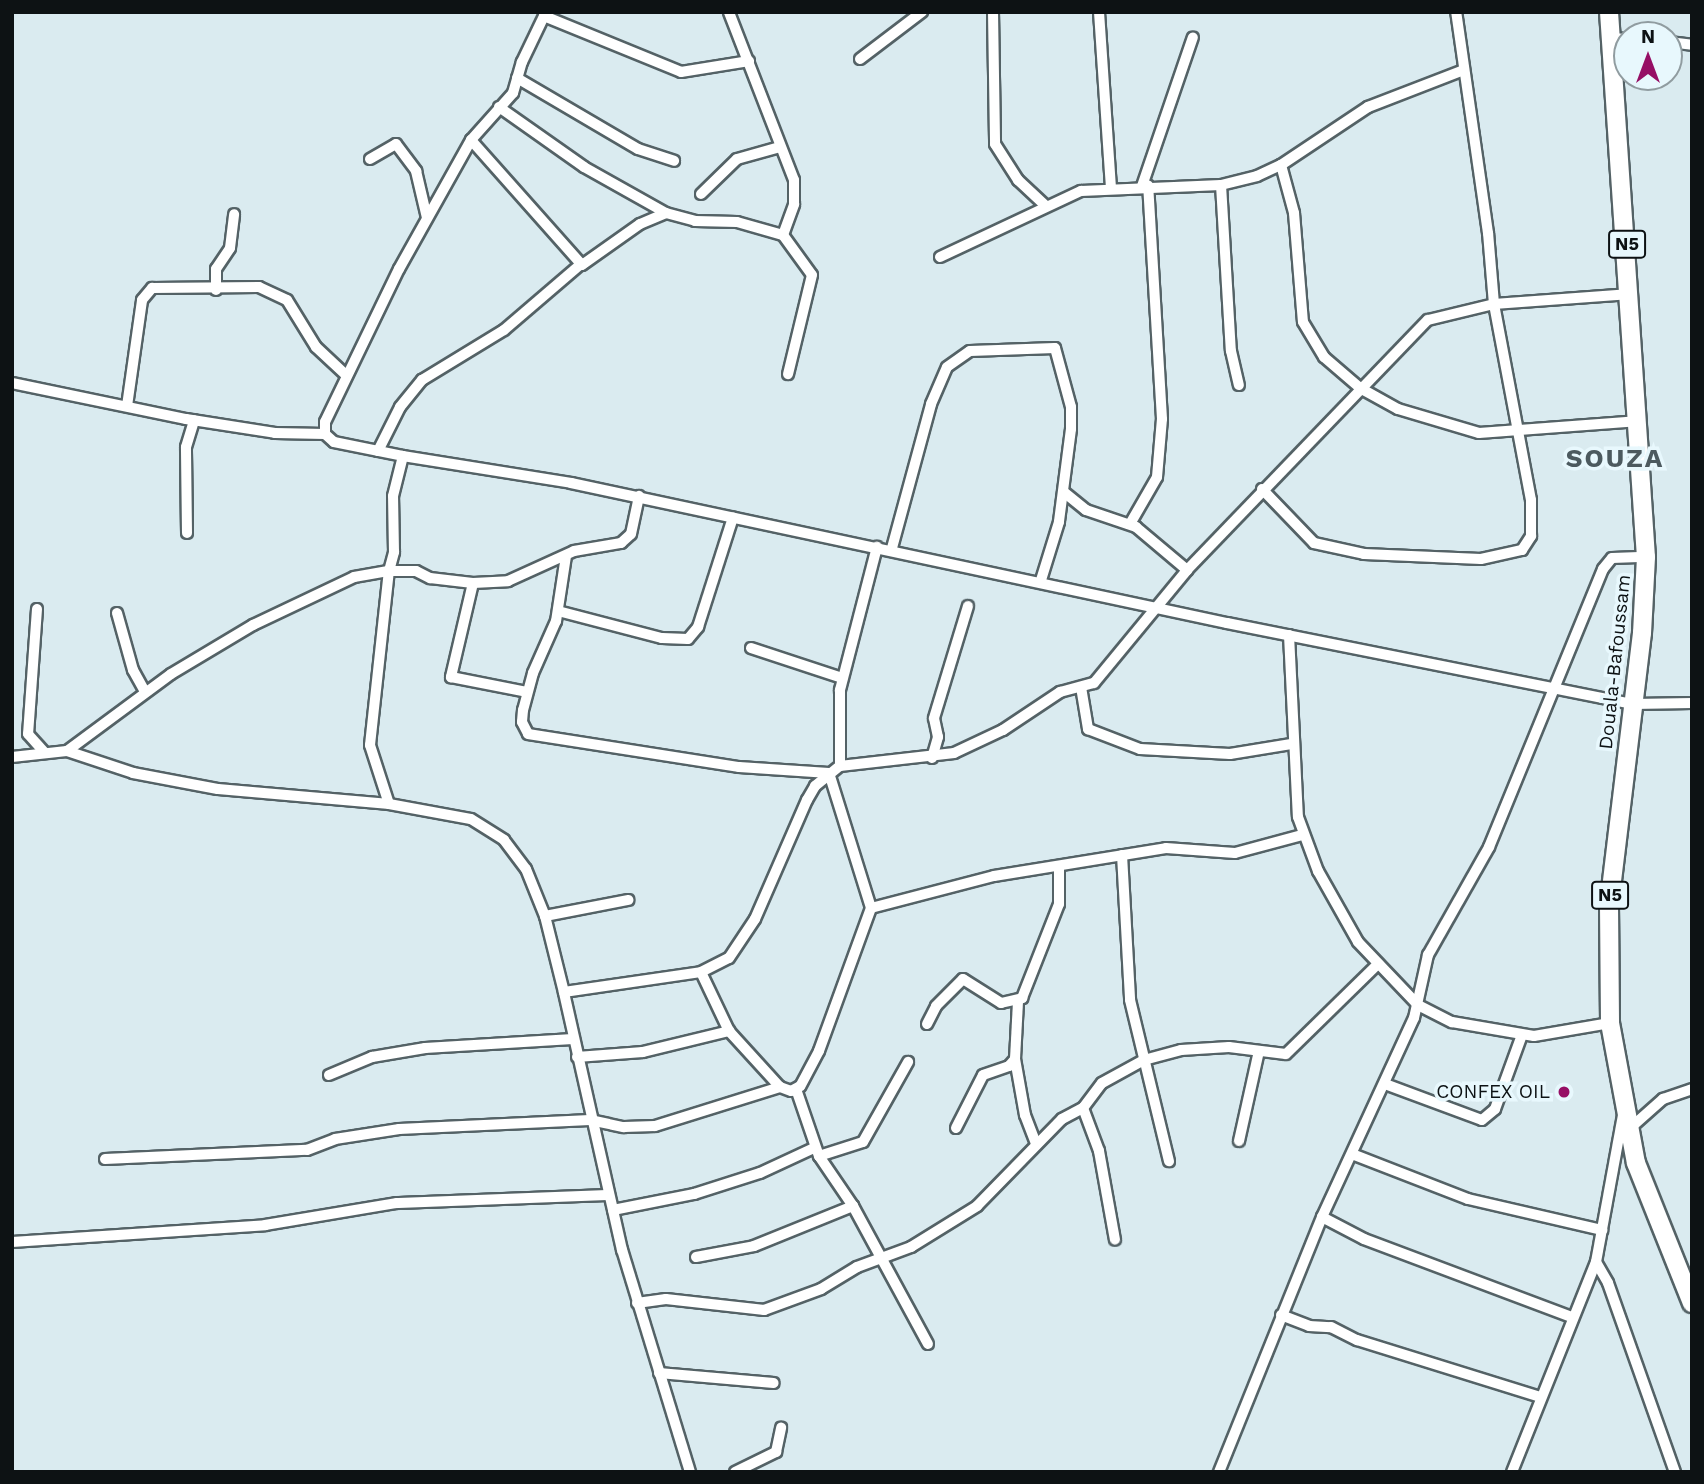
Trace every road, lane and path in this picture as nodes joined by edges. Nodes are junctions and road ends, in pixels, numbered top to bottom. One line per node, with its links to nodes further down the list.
1 (729, 12): 9 (street)
2 (922, 12): 8 (street)
3 (992, 12): 23 (street)
4 (1099, 12): 21 (street)
5 (1455, 12): 10 (street)
6 (545, 14): 9 (street); 11 (street)
7 (1193, 37): 20 (street)
8 (860, 59)
9 (749, 61): 15 (street)
10 (1464, 71): 18 (street); 32 (street)
11 (517, 78): 13 (street); 17 (street)
12 (1621, 91): 31 (highway, Douala-Bafoussam / N5)
13 (499, 107): 14 (street); 24 (street)
14 (471, 140): 26 (street); 29 (street)
15 (780, 147): 22 (street); 27 (street)
16 (370, 159): 26 (street)
17 (674, 161)
18 (1281, 165): 19 (street); 37 (street)
19 (1221, 185): 20 (street); 36 (street)
20 (1145, 186): 21 (street); 49 (street)
21 (1111, 187): 23 (street)
22 (701, 194)
23 (1045, 205): 28 (street)
24 (666, 213): 27 (street); 29 (street)
25 (234, 214): 30 (street)
26 (427, 218): 34 (street)
27 (783, 235): 33 (street)
28 (940, 257)
29 (581, 264): 43 (street)
30 (216, 290): 34 (street); 38 (street)
31 (1631, 294): 32 (street); 40 (highway, Douala-Bafoussam / N5)
32 (1494, 304): 37 (street); 41 (street)
33 (788, 374)
34 (347, 376): 42 (street)
35 (12, 383): 38 (street)
36 (1239, 385)
37 (1360, 388): 41 (street); 45 (street)
38 (127, 406): 39 (street)
39 (194, 420): 42 (street); 50 (street)
40 (1640, 421): 41 (street); 54 (highway, Douala-Bafoussam / N5)
41 (1517, 429): 45 (street)
42 (325, 434): 43 (street)
43 (378, 451): 44 (street)
44 (403, 456): 47 (street); 56 (street)
45 (1262, 489): 55 (street)
46 (1065, 493): 49 (street); 52 (street); 57 (street)
47 (639, 496): 48 (street); 53 (street)
48 (733, 517): 51 (street); 62 (street)
49 (1130, 524): 55 (street)
50 (187, 533)
51 (877, 547): 52 (street); 66 (street)
52 (892, 548): 57 (street)
53 (566, 556): 58 (street); 62 (street)
54 (1646, 557): 68 (street); 72 (highway, Douala-Bafoussam / N5)
55 (1187, 570): 60 (street)
56 (389, 571): 58 (street); 69 (street); 80 (street)
57 (1041, 580): 60 (street)
58 (472, 583): 70 (street)
59 (968, 606): 77 (street)
60 (1157, 607): 64 (street); 67 (street)
61 (37, 609): 75 (street)
62 (558, 611): 70 (street)
63 (117, 613): 69 (street)
64 (1289, 635): 68 (street); 73 (street)
65 (751, 648): 66 (street)
66 (842, 678): 78 (street)
67 (1081, 687): 73 (street); 77 (street)
68 (1556, 688): 72 (street); 91 (street)
69 (145, 692): 74 (street)
70 (527, 692): 79 (street)
71 (1692, 703): 72 (street)
72 (1633, 704): 92 (highway, Douala-Bafoussam / N5)
73 (1291, 744): 81 (street)
74 (67, 751): 75 (street); 80 (street)
75 (45, 753): 76 (street)
76 (12, 757)
77 (932, 758): 78 (street)
78 (839, 766): 79 (street)
79 (828, 773): 85 (street); 88 (street)
80 (389, 804): 86 (street)
81 (1302, 835): 82 (street); 87 (street)
82 (1122, 855): 83 (street); 100 (street)
83 (1059, 867): 85 (street); 90 (street)
84 (628, 900): 86 (street)
85 (871, 908): 105 (street)
86 (545, 916): 89 (street)
87 (1378, 964): 91 (street); 97 (street)
88 (701, 972): 89 (street); 94 (street)
89 (564, 992): 96 (street)
90 (1018, 1001): 93 (street); 99 (street)
91 (1418, 1005): 95 (street); 103 (street)
92 (1610, 1023): 95 (street); 109 (highway, Douala-Bafoussam / N5)
93 (926, 1024)
94 (729, 1031): 98 (street); 104 (street)
95 (1522, 1035): 103 (street)
96 (573, 1039): 98 (street); 102 (street)
97 (1259, 1051): 100 (street); 111 (street)
98 (578, 1056): 108 (street)
99 (1015, 1059): 110 (street); 112 (street)
100 (1144, 1060): 107 (street); 116 (street)
101 (908, 1062): 113 (street)
102 (329, 1075)
103 (1385, 1084): 114 (street)
104 (780, 1087): 105 (street); 108 (street)
105 (796, 1089): 113 (street)
106 (1692, 1089): 109 (street)
107 (1083, 1108): 112 (street); 122 (street)
108 (590, 1120): 115 (street); 117 (street)
109 (1625, 1121): 121 (street); 128 (highway, Douala-Bafoussam / N5)
110 (956, 1128)
111 (1239, 1141)
112 (1036, 1143): 125 (street)
113 (817, 1152): 118 (street); 119 (street)
114 (1352, 1154): 120 (street); 121 (street)
115 (105, 1159)
116 (1169, 1161)
117 (608, 1195): 119 (street); 123 (street)
118 (853, 1206): 124 (street); 125 (street)
119 (613, 1210): 127 (street)
120 (1322, 1217): 129 (street); 130 (street)
121 (1602, 1230): 126 (street)
122 (1115, 1240)
123 (12, 1242)
124 (696, 1257)
125 (882, 1259): 127 (street); 131 (street)
126 (1596, 1262): 130 (street); 140 (street)
127 (637, 1303): 132 (street)
128 (1692, 1303)
129 (1280, 1315): 134 (street); 138 (street)
130 (1571, 1317): 134 (street)
131 (929, 1344)
132 (659, 1373): 133 (street); 136 (street)
133 (774, 1383)
134 (1540, 1397): 139 (street)
135 (781, 1428): 137 (street)
136 (690, 1472)
137 (735, 1472)
138 (1219, 1472)
139 (1512, 1472)
140 (1675, 1472)

